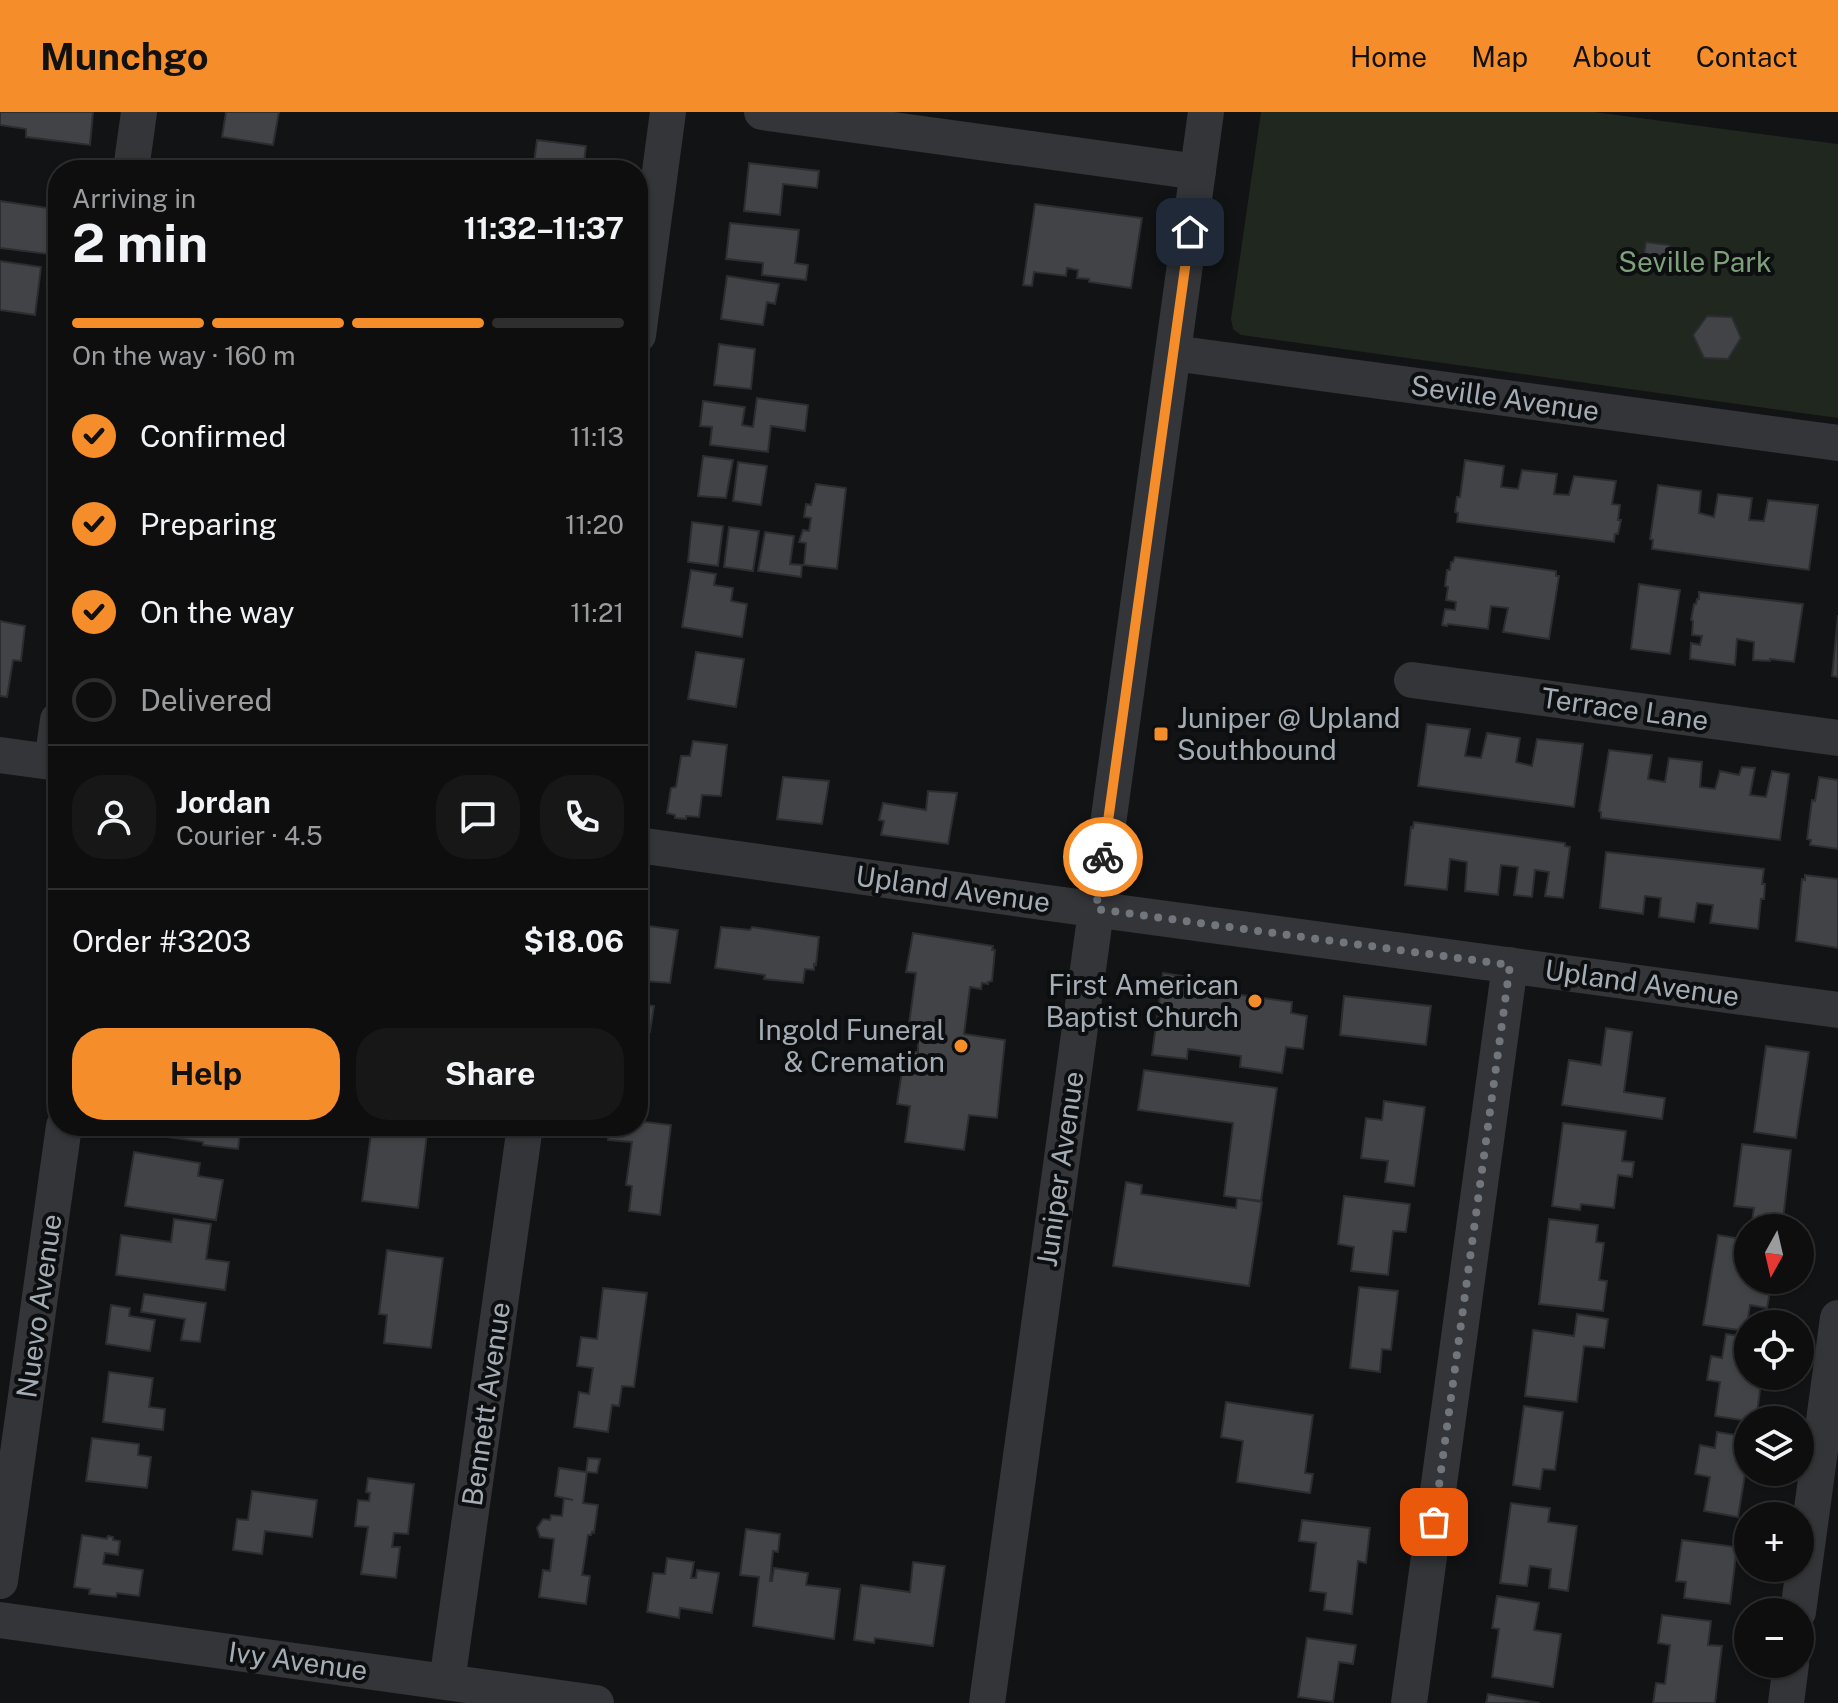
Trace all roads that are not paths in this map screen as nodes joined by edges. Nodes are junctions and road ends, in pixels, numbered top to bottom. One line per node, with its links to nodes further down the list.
1 (139, 112): 5 (street)
2 (668, 112): 7 (street)
3 (762, 112): 6 (street)
4 (1206, 112): 6 (street, Juniper Avenue)
5 (132, 160)
6 (1198, 172): 8 (street, Juniper Avenue)
7 (648, 261)
8 (1173, 353): 9 (street, Seville Avenue); 15 (street, Juniper Avenue)
9 (1838, 443)
10 (1412, 680): 11 (street, Terrace Lane)
11 (1838, 738)
12 (0, 755): 13 (street)
13 (48, 761)
14 (648, 846): 15 (street, Upland Avenue)
15 (1096, 909): 16 (street, Upland Avenue); 27 (street, Juniper Avenue)
16 (1510, 965): 17 (street, Upland Avenue); 28 (street)
17 (1838, 1010)
18 (63, 1136): 21 (street, Nuevo Avenue)
19 (524, 1136): 25 (street, Bennett Avenue)
20 (1838, 1318): 22 (street)
21 (0, 1581)
22 (1800, 1598)
23 (0, 1620): 25 (street, Ivy Avenue)
24 (1789, 1678): 29 (street)
25 (447, 1682): 26 (street, Ivy Avenue)
26 (596, 1703)
27 (987, 1703)
28 (1409, 1703)
29 (1786, 1703)

